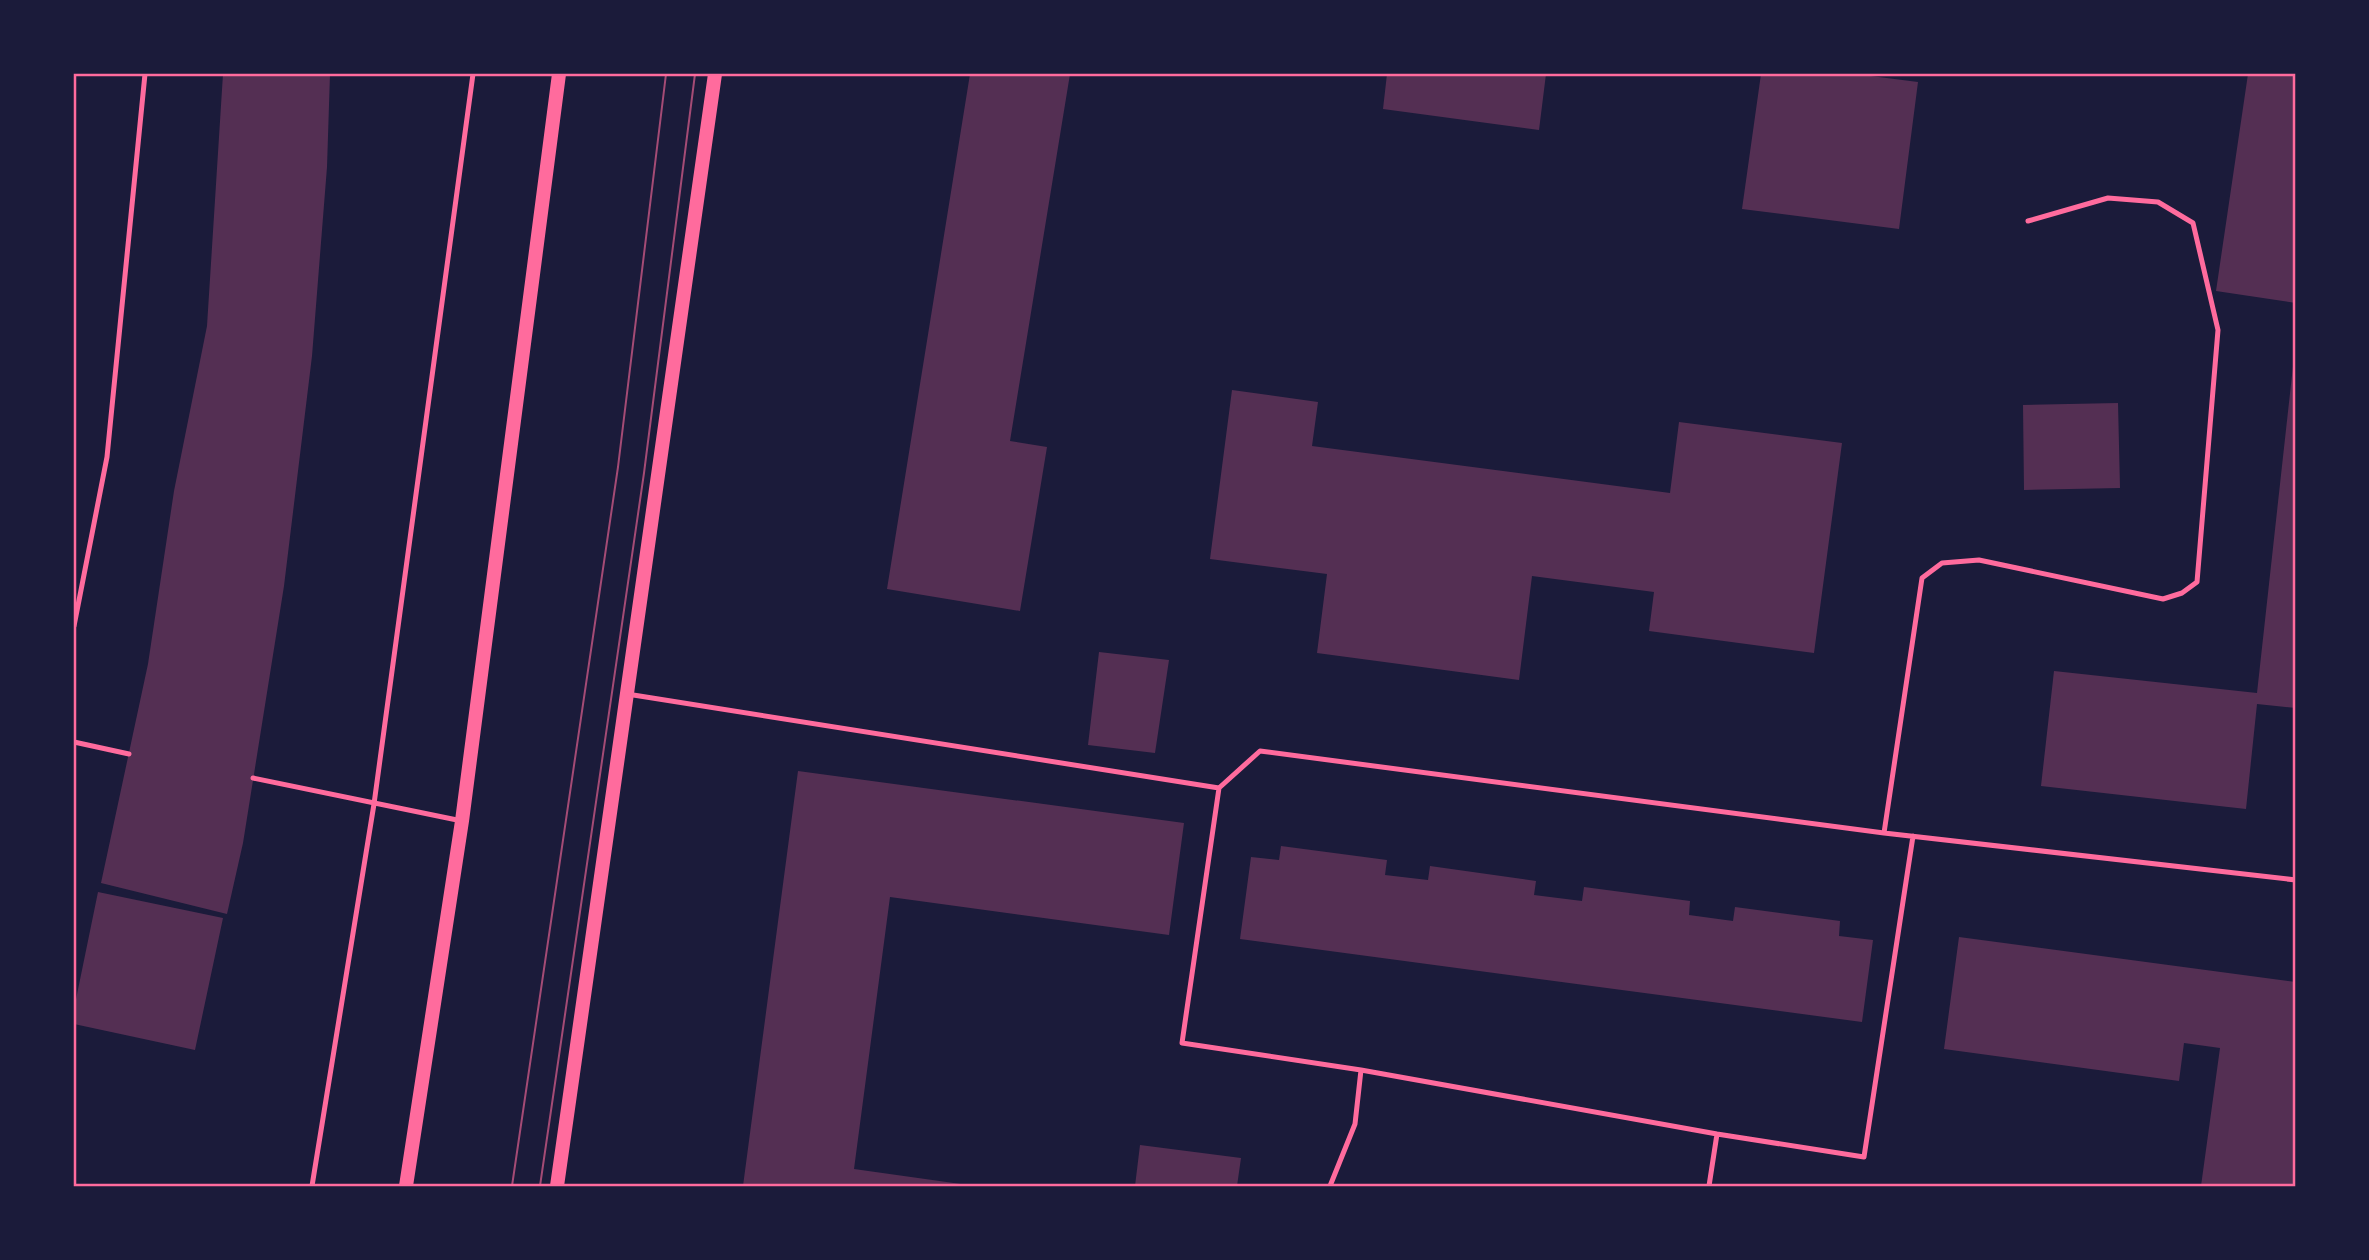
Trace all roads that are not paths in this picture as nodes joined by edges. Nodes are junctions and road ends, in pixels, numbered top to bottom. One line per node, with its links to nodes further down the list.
1 (145, 74): 6 (lane)
2 (473, 74): 12 (lane)
3 (559, 74): 13 (main road)
4 (715, 74): 7 (main road)
5 (2028, 221): 14 (lane)
6 (74, 626)
7 (627, 694): 11 (lane); 21 (main road)
8 (74, 741): 9 (lane)
9 (129, 754)
10 (253, 778): 12 (lane)
11 (1219, 788): 14 (lane); 17 (lane)
12 (374, 804): 13 (lane); 19 (lane)
13 (462, 821): 20 (main road)
14 (1884, 833): 15 (lane)
15 (1913, 836): 16 (lane); 18 (lane)
16 (2295, 880)
17 (1361, 1070): 18 (lane); 22 (lane)
18 (1717, 1134): 23 (lane)
19 (312, 1186)
20 (407, 1186)
21 (557, 1186)
22 (1330, 1186)
23 (1709, 1186)

